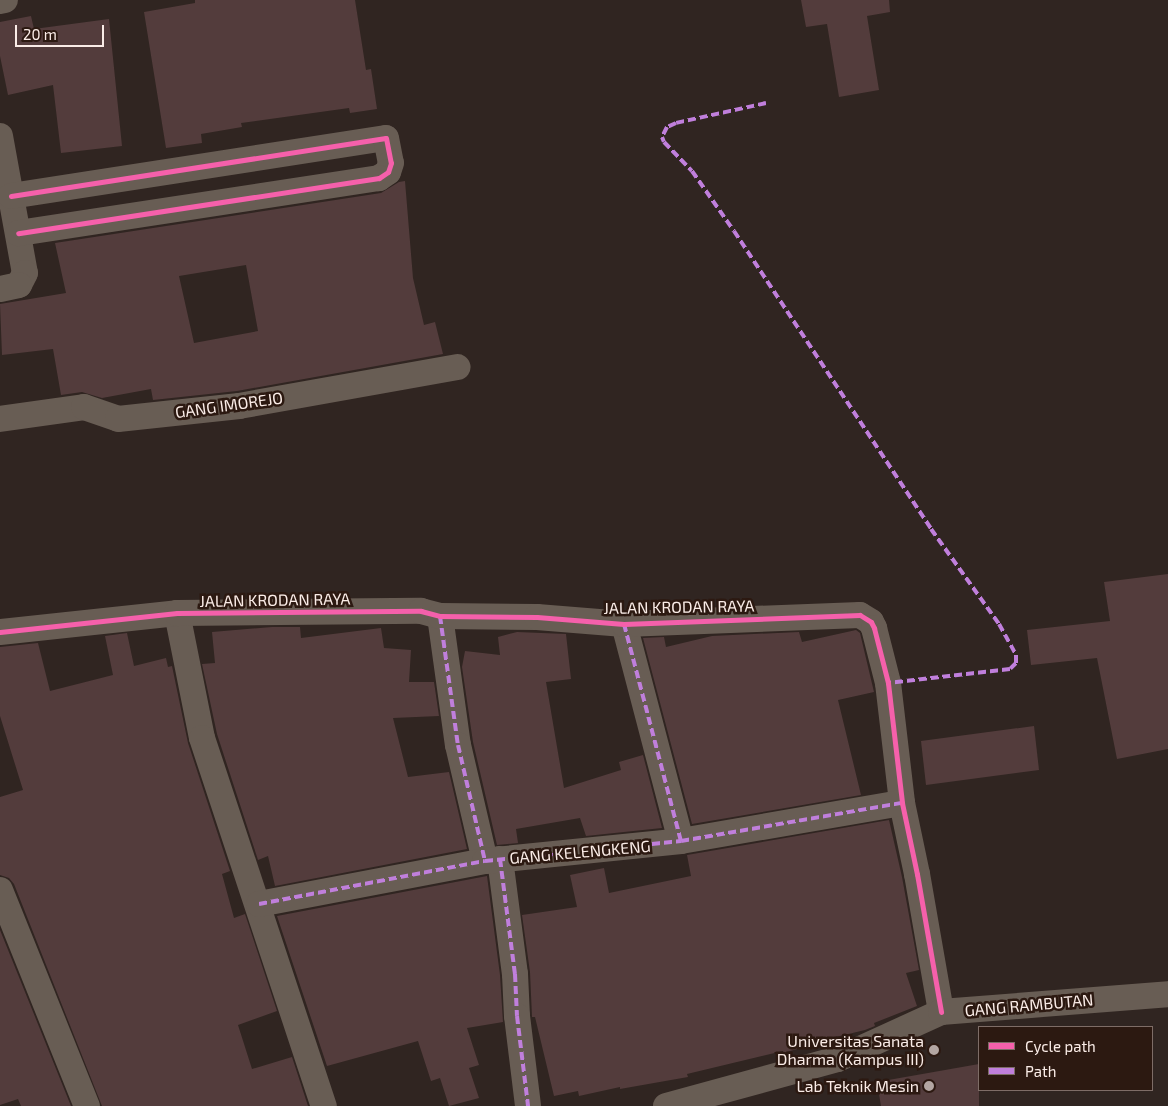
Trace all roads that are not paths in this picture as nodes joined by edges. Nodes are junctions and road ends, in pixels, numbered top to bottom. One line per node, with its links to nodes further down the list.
1 (5, 0): 2 (street)
2 (0, 1)
3 (1, 147): 6 (street)
4 (242, 160): 5 (street); 7 (street); 7 (street)
5 (132, 177): 6 (street); 8 (street)
6 (11, 196): 9 (street)
7 (247, 199): 8 (street)
8 (137, 215): 9 (street)
9 (18, 233): 10 (street)
10 (0, 290)
11 (458, 367): 12 (street, GANG IMOREJO)
12 (0, 418)
13 (177, 613): 14 (street, JALAN KRODAN RAYA); 16 (street, JALAN KRODAN RAYA); 21 (street)
14 (440, 616): 15 (street, JALAN KRODAN RAYA); 19 (street)
15 (624, 624): 17 (street, JALAN KRODAN RAYA); 18 (street)
16 (0, 632)
17 (902, 803): 18 (street, GANG KELENGKENG); 23 (street, JALAN KRODAN RAYA)
18 (682, 841): 19 (street, GANG KELENGKENG)
19 (493, 860): 21 (street, GANG KELENGKENG); 26 (street)
20 (0, 890): 24 (street)
21 (259, 904): 25 (street)
22 (1168, 994): 23 (street, GANG RAMBUTAN)
23 (941, 1012): 27 (street, GANG RAMBUTAN)
24 (87, 1106)
25 (324, 1106)
26 (528, 1106)
27 (666, 1106)

